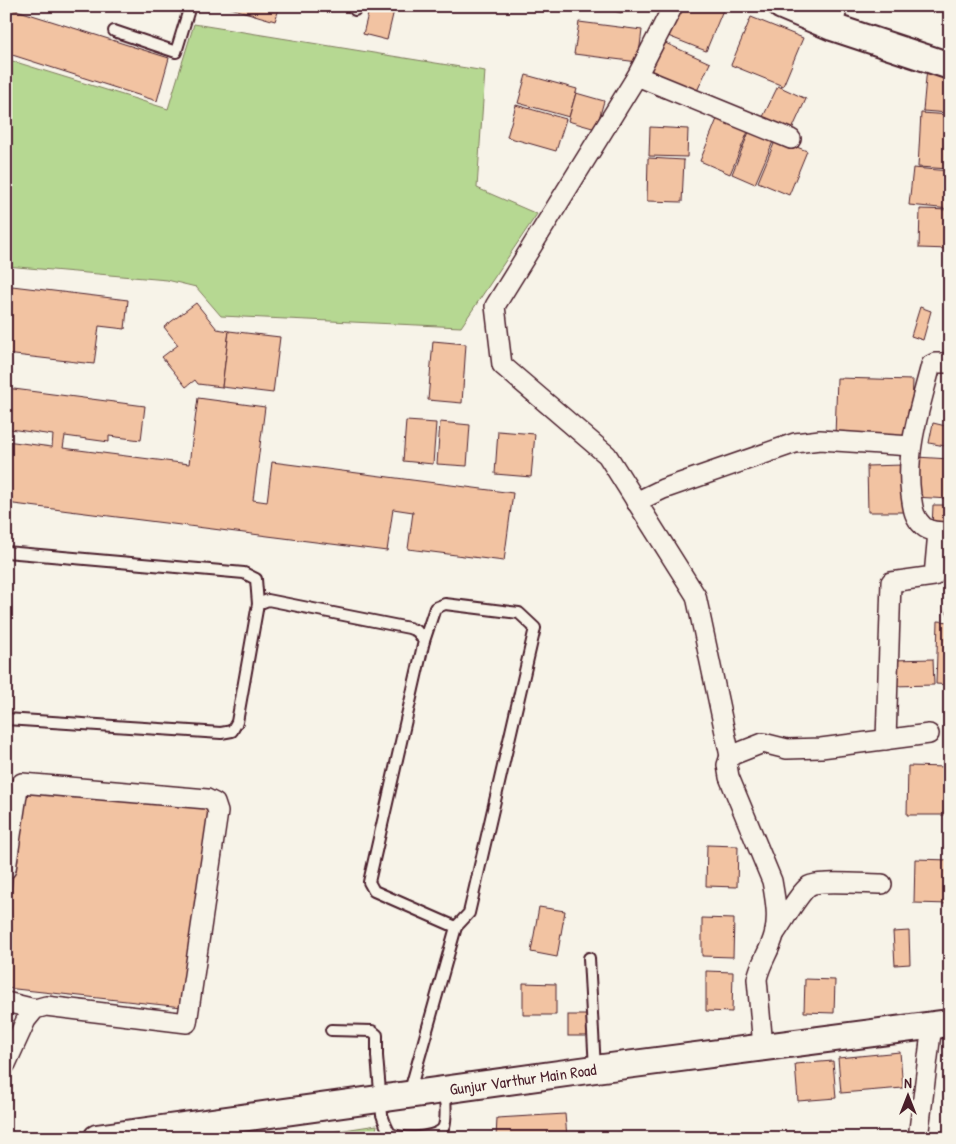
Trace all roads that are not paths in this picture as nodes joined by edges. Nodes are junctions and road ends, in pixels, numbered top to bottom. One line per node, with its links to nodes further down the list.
1 (190, 6): 5 (lane)
2 (674, 6): 7 (street)
3 (783, 6): 4 (main road)
4 (835, 16): 6 (main road)
5 (114, 31)
6 (950, 66)
7 (637, 76): 8 (street); 11 (street)
8 (791, 139)
9 (950, 363): 10 (street)
10 (911, 446): 11 (street); 12 (street)
11 (636, 502): 19 (street)
12 (944, 532): 18 (street)
13 (6, 552): 14 (lane)
14 (258, 604): 15 (lane); 16 (lane)
15 (424, 642): 22 (lane); 22 (lane)
16 (6, 719)
17 (929, 734): 18 (street)
18 (886, 740): 19 (street)
19 (730, 756): 23 (street)
20 (6, 869): 26 (street)
21 (882, 884): 23 (street)
22 (456, 927): 33 (lane)
23 (774, 935): 29 (street)
24 (589, 958): 31 (lane)
25 (6, 1002): 26 (street)
26 (35, 1009): 30 (street)
27 (941, 1024): 29 (main road, Gunjur Varthur Main Road); 36 (street)
28 (331, 1030): 34 (lane)
29 (763, 1047): 31 (main road, Gunjur Varthur Main Road)
30 (6, 1064)
31 (595, 1069): 32 (main road, Gunjur Varthur Main Road)
32 (445, 1090): 33 (main road, Gunjur Varthur Main Road); 34 (lane)
33 (409, 1094): 34 (main road, Gunjur Varthur Main Road)
34 (381, 1098): 35 (main road, Gunjur Varthur Main Road)
35 (97, 1138)
36 (918, 1138)

